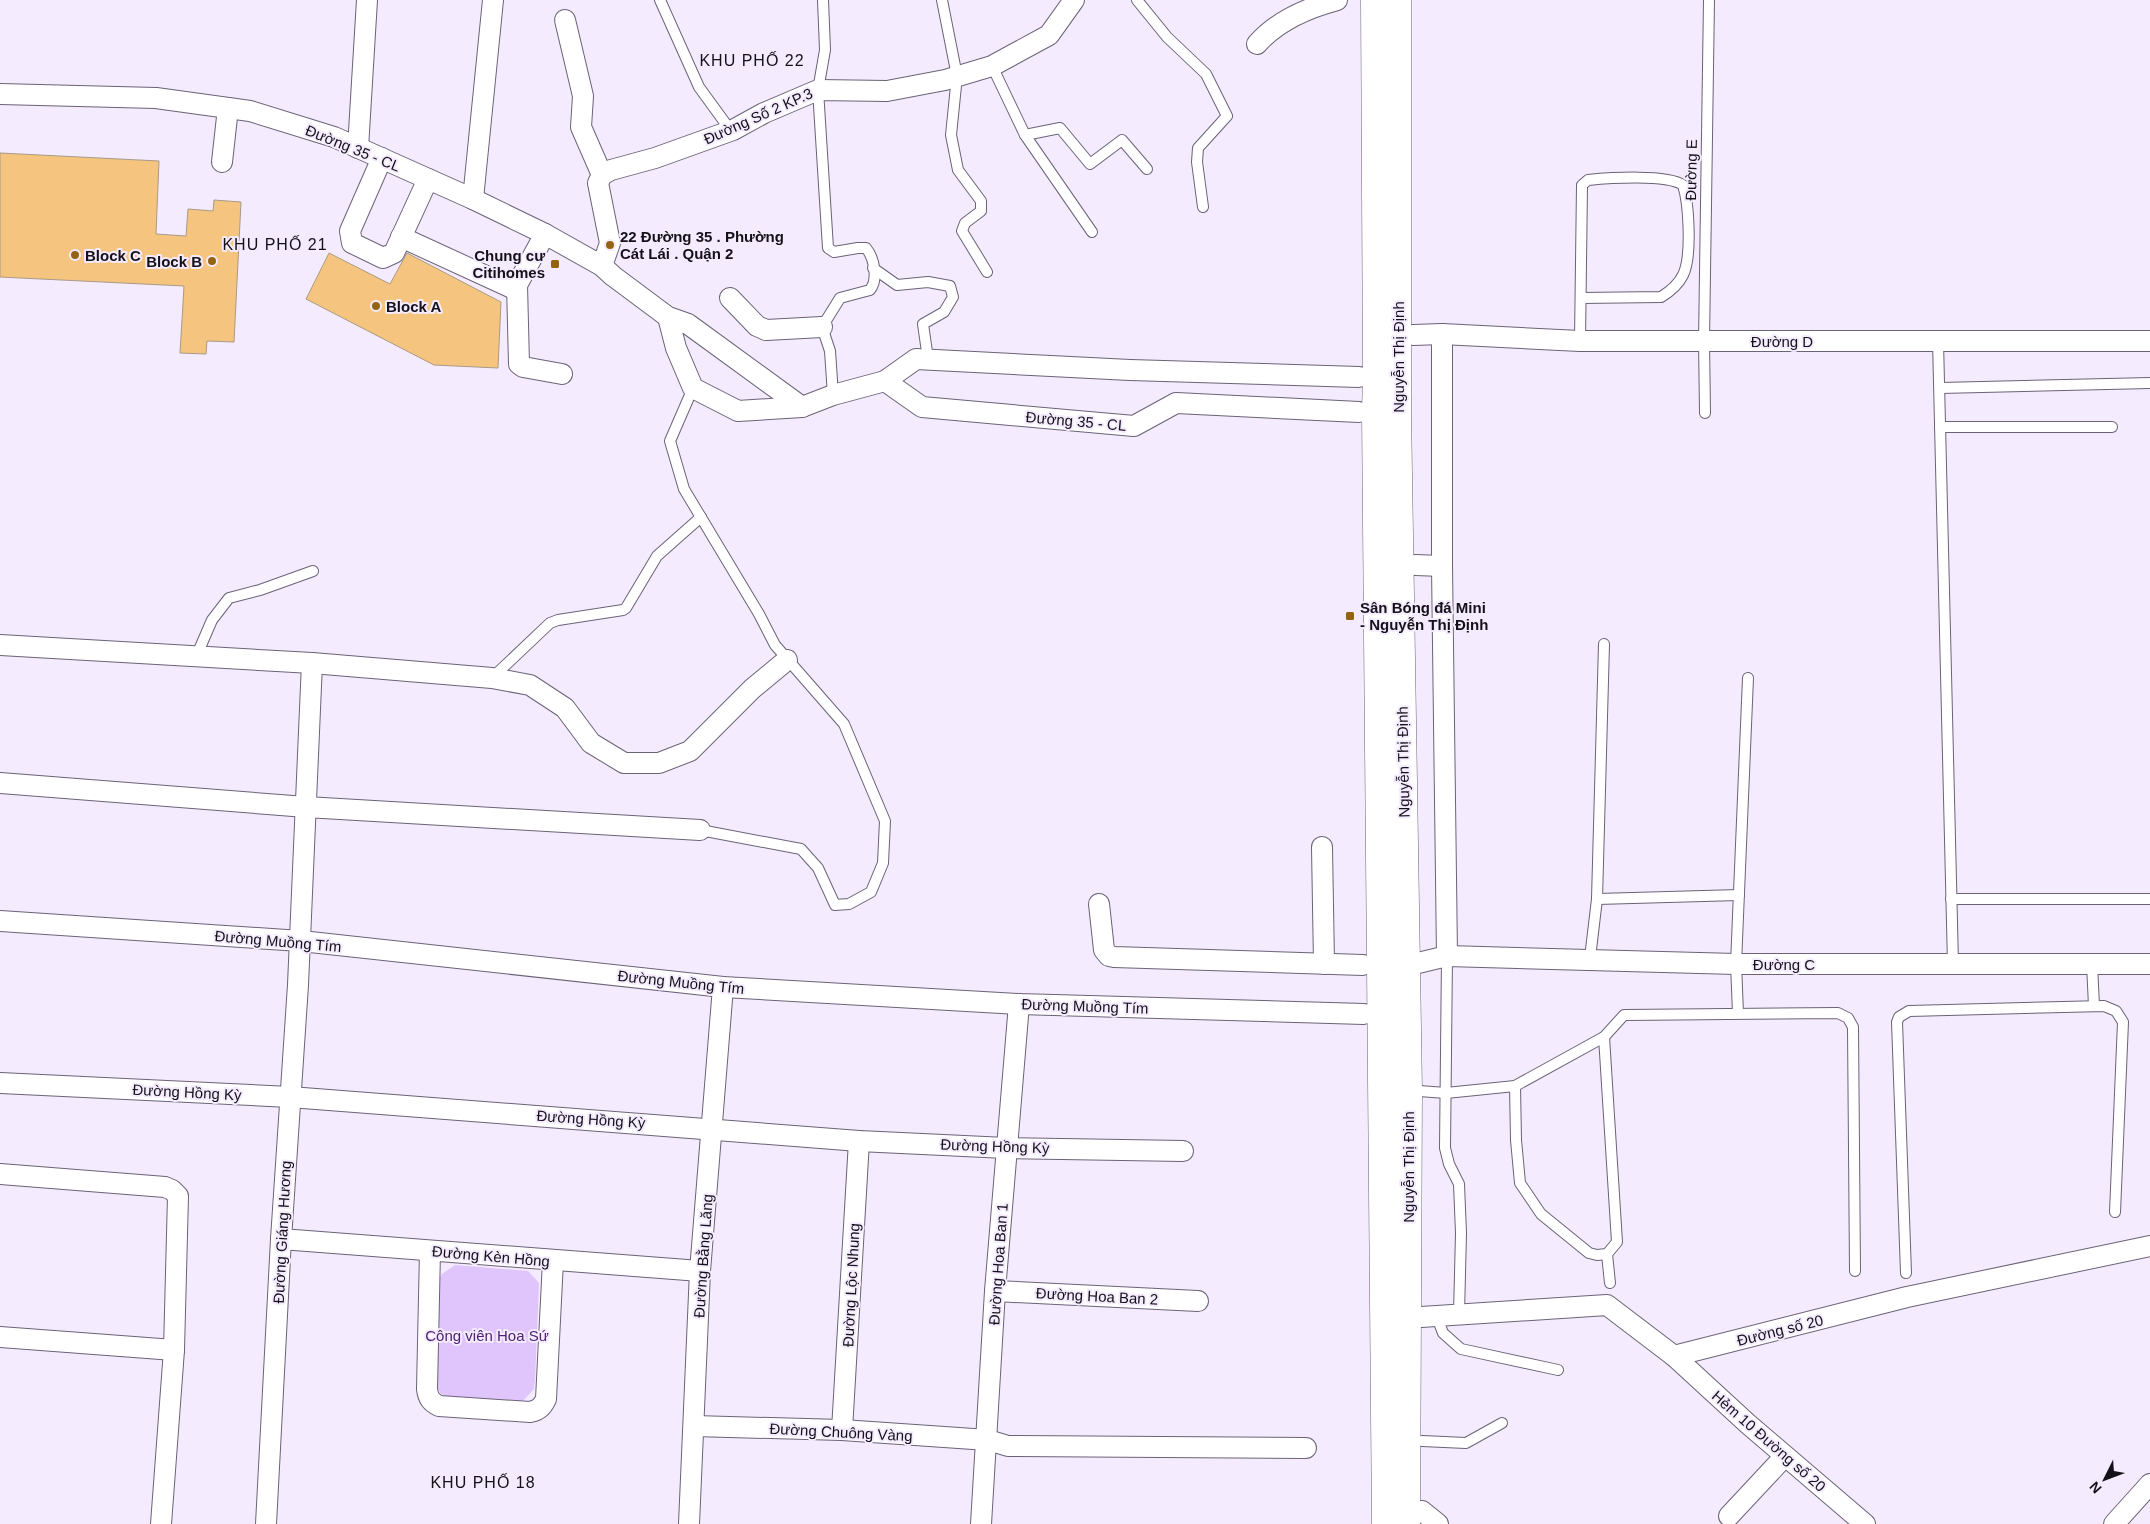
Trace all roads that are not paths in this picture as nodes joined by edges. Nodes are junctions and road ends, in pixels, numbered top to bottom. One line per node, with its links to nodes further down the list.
1 (367, 0): 23 (street)
2 (493, 0): 29 (street)
3 (660, 0): 21 (lane)
4 (823, 0): 18 (lane)
5 (942, 0): 17 (lane)
6 (1074, 0): 16 (street, Đường Số 2 KP.3)
7 (1137, 0): 30 (lane)
8 (1337, 0): 15 (street)
9 (1356, 0): 50 (main road, Nguyễn Thị Định)
10 (1375, 0): 50 (main road, Nguyễn Thị Định)
11 (1397, 0): 50 (main road, Nguyễn Thị Định)
12 (1414, 0): 43 (main road, Nguyễn Thị Định)
13 (1709, 0): 45 (lane, Đường E)
14 (565, 20): 27 (street)
15 (1257, 44)
16 (992, 66): 17 (street, Đường Số 2 KP.3); 22 (lane)
17 (957, 76): 18 (street, Đường Số 2 KP.3); 36 (lane)
18 (818, 90): 21 (street, Đường Số 2 KP.3); 35 (lane)
19 (0, 94): 20 (street, Đường 35 - CL)
20 (228, 108): 23 (street, Đường 35 - CL); 25 (street)
21 (730, 131): 27 (street, Đường Số 2 KP.3)
22 (1025, 135): 26 (lane); 31 (lane)
23 (358, 148): 24 (street, Đường 35 - CL)
24 (382, 158): 28 (street, Đường 35 - CL); 33 (street)
25 (222, 162)
26 (1147, 169)
27 (602, 175): 34 (street)
28 (428, 179): 29 (street, Đường 35 - CL); 33 (street)
29 (473, 199): 32 (street, Đường 35 - CL)
30 (1203, 207)
31 (1092, 232)
32 (545, 234): 34 (street, Đường 35 - CL); 37 (street)
33 (401, 237): 37 (street)
34 (602, 266): 40 (street, Đường 35 - CL)
35 (873, 268): 41 (lane); 48 (lane)
36 (987, 272)
37 (517, 285): 49 (street)
38 (730, 298): 41 (street)
39 (1581, 298): 39 (lane); 44 (lane)
40 (668, 317): 53 (street); 56 (street, Đường 35 - CL)
41 (822, 326): 55 (lane)
42 (1442, 334): 43 (street, Đường D); 44 (street, Đường D); 62 (street)
43 (1413, 335): 50 (main road, Nguyễn Thị Định)
44 (1580, 341): 45 (street, Đường D)
45 (1704, 341): 46 (street, Đường D); 58 (lane, Đường E)
46 (1938, 341): 47 (street, Đường D); 54 (lane)
47 (2150, 341)
48 (928, 359): 50 (street); 51 (street)
49 (562, 374)
50 (1387, 377): 57 (main road, Nguyễn Thị Định); 57 (main road, Nguyễn Thị Định)
51 (885, 381): 55 (street); 57 (street, Đường 35 - CL)
52 (2150, 383): 54 (lane)
53 (694, 388): 56 (street); 61 (lane)
54 (1940, 388): 59 (lane)
55 (833, 395): 56 (street)
56 (802, 407)
57 (1387, 412): 62 (main road, Nguyễn Thị Định); 85 (main road, Nguyễn Thị Định); 85 (main road, Nguyễn Thị Định)
58 (1705, 413)
59 (1940, 427): 60 (lane); 77 (lane)
60 (2112, 427)
61 (701, 517): 67 (lane); 69 (lane)
62 (1429, 566): 82 (street); 85 (main road, Nguyễn Thị Định)
63 (313, 571): 66 (lane)
64 (1604, 644): 76 (lane)
65 (0, 645): 66 (street)
66 (196, 656): 68 (street)
67 (787, 660): 69 (street); 73 (lane)
68 (312, 663): 69 (street); 72 (street, Đường Giáng Hương)
69 (492, 678)
70 (1748, 678): 75 (lane)
71 (0, 783): 72 (street)
72 (306, 807): 73 (street); 81 (street, Đường Giáng Hương)
73 (700, 830)
74 (1322, 847): 84 (street)
75 (1739, 895): 76 (lane); 86 (lane)
76 (1598, 899): 83 (lane)
77 (1951, 899): 78 (lane); 87 (lane)
78 (2150, 899)
79 (1098, 904): 84 (street, Đường C)
80 (0, 921): 81 (street, Đường Muồng Tím)
81 (301, 941): 90 (street, Đường Muồng Tím); 99 (street, Đường Giáng Hương)
82 (1447, 956): 83 (street, Đường C); 85 (street, Đường C); 98 (lane)
83 (1590, 958): 86 (street, Đường C)
84 (1324, 964): 85 (street, Đường C)
85 (1393, 964): 94 (main road, Nguyễn Thị Định); 94 (main road, Nguyễn Thị Định)
86 (1736, 964): 87 (street, Đường C); 93 (lane)
87 (1953, 964): 88 (street, Đường C)
88 (2092, 964): 89 (street, Đường C); 92 (lane)
89 (2150, 964)
90 (722, 987): 91 (street, Đường Muồng Tím); 100 (street, Đường Bằng Lăng)
91 (1019, 1004): 94 (street, Đường Muồng Tím); 102 (street, Đường Hoa Ban 1)
92 (2094, 1006): 105 (lane); 113 (lane)
93 (1738, 1013): 95 (lane); 112 (lane)
94 (1393, 1014): 98 (main road, Nguyễn Thị Định); 137 (main road, Nguyễn Thị Định); 138 (main road, Nguyễn Thị Định)
95 (1604, 1038): 97 (lane); 109 (lane)
96 (0, 1083): 99 (street, Đường Hồng Kỳ)
97 (1515, 1086): 98 (lane); 109 (lane)
98 (1424, 1092): 117 (lane); 118 (main road, Nguyễn Thị Định)
99 (290, 1097): 100 (street, Đường Hồng Kỳ); 106 (street, Đường Giáng Hương)
100 (713, 1128): 101 (street, Đường Hồng Kỳ); 111 (street, Đường Bằng Lăng)
101 (859, 1141): 102 (street, Đường Hồng Kỳ); 125 (street, Đường Lộc Nhung)
102 (1006, 1148): 103 (street, Đường Hồng Kỳ); 115 (street, Đường Hoa Ban 1)
103 (1183, 1151)
104 (0, 1174): 120 (street)
105 (2115, 1212)
106 (281, 1239): 108 (street, Đường Kèn Hồng); 134 (street, Đường Giáng Hương)
107 (2150, 1246): 121 (street, Đường số 20)
108 (430, 1251): 110 (street, Đường Kèn Hồng); 110 (street)
109 (1607, 1254): 114 (lane)
110 (553, 1261): 111 (street, Đường Kèn Hồng)
111 (700, 1271): 124 (street, Đường Bằng Lăng)
112 (1855, 1271)
113 (1906, 1274)
114 (1610, 1283)
115 (996, 1291): 116 (street, Đường Hoa Ban 2); 126 (street, Đường Hoa Ban 1)
116 (1198, 1301)
117 (1459, 1314): 118 (street); 121 (street)
118 (1421, 1315): 122 (lane); 127 (main road, Nguyễn Thị Định); 132 (main road, Nguyễn Thị Định)
119 (0, 1337): 120 (street)
120 (174, 1350): 133 (street)
121 (1674, 1356): 129 (street, Hẻm 10 Đường số 20)
122 (1558, 1370)
123 (1502, 1423): 127 (lane)
124 (694, 1426): 125 (street, Đường Chuông Vàng); 135 (street, Đường Bằng Lăng)
125 (842, 1430): 126 (street, Đường Chuông Vàng)
126 (988, 1440): 128 (street, Đường Chuông Vàng); 136 (street, Đường Hoa Ban 1)
127 (1422, 1440): 132 (main road, Nguyễn Thị Định)
128 (1306, 1448)
129 (1785, 1456): 131 (street); 139 (street, Hẻm 10 Đường số 20)
130 (2150, 1484): 140 (street)
131 (1729, 1516)
132 (1419, 1517)
133 (161, 1524)
134 (266, 1524)
135 (689, 1524)
136 (981, 1524)
137 (1367, 1524)
138 (1386, 1524)
139 (1865, 1524)
140 (2114, 1524)

